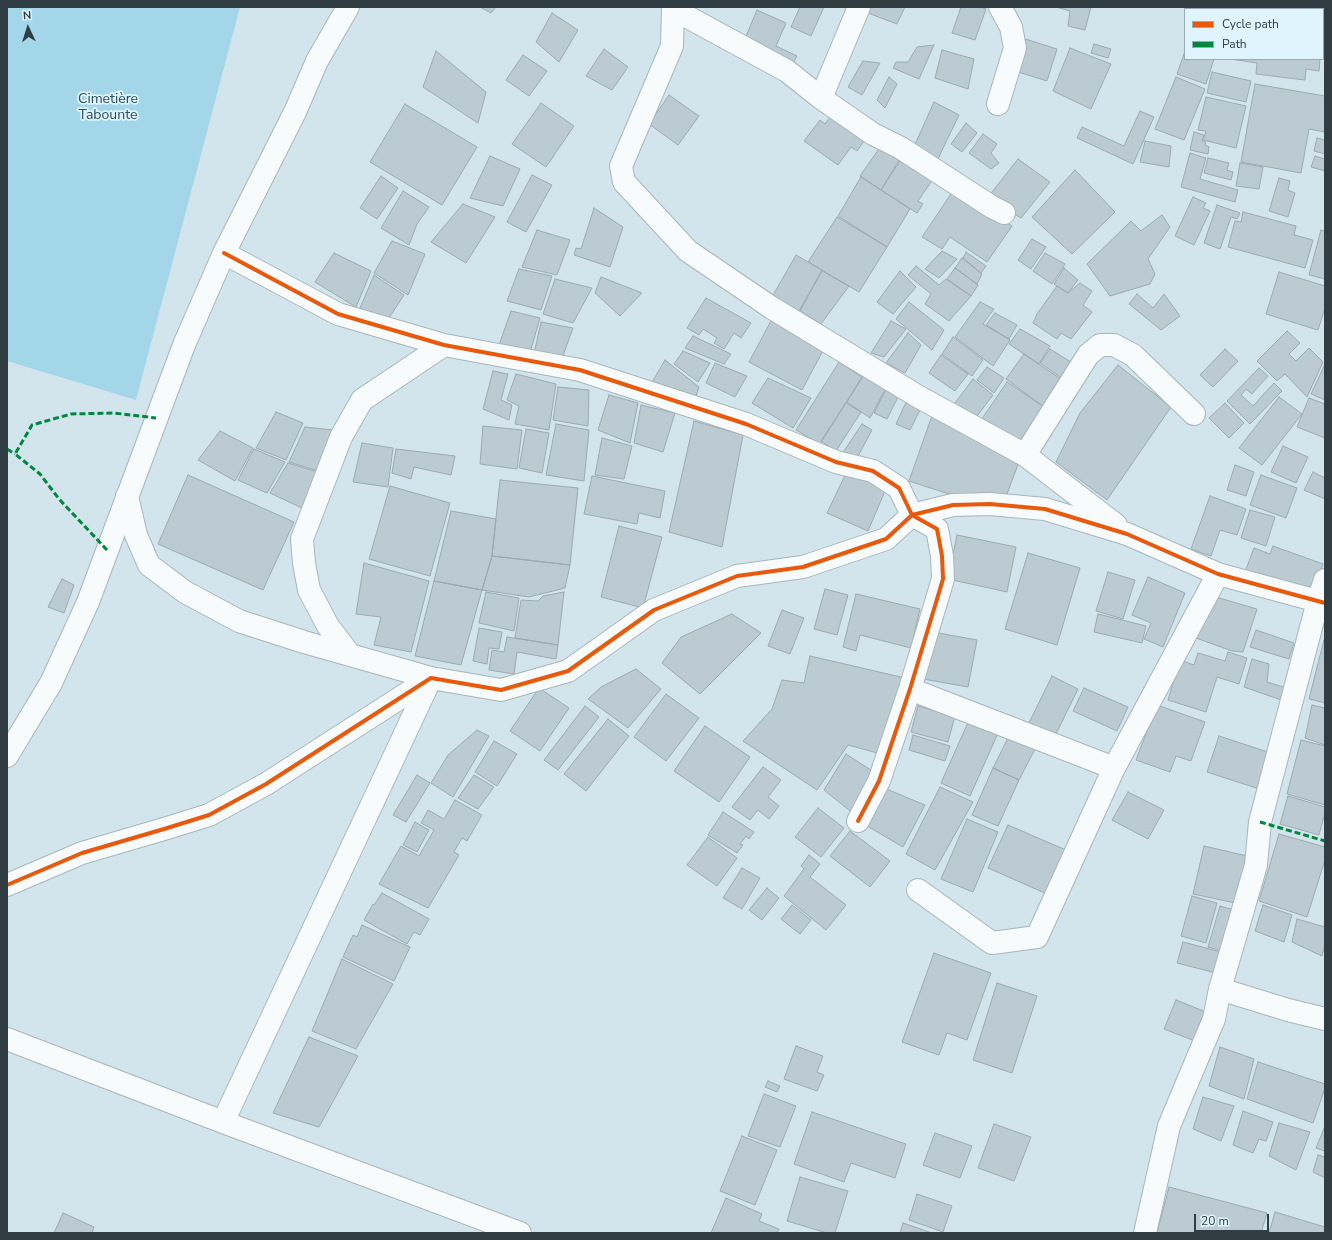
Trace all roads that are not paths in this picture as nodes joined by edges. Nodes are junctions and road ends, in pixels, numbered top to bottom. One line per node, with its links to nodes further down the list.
1 (348, 7): 8 (street)
2 (859, 7): 5 (street)
3 (1000, 7): 6 (street)
4 (673, 8): 5 (street); 11 (street)
5 (822, 98): 7 (street)
6 (998, 104)
7 (1004, 213)
8 (224, 253): 9 (street); 12 (street)
9 (444, 345): 13 (street); 18 (street)
10 (1194, 414): 11 (street)
11 (1025, 455): 14 (street)
12 (127, 496): 18 (street); 21 (street)
13 (912, 515): 14 (street); 19 (street); 20 (street)
14 (1128, 534): 15 (street)
15 (1218, 574): 17 (street); 22 (street)
16 (1325, 580): 17 (street)
17 (1321, 602): 26 (street)
18 (350, 655): 19 (street)
19 (431, 678): 24 (street); 29 (street)
20 (910, 689): 22 (street); 23 (street)
21 (7, 756)
22 (1114, 768): 25 (street)
23 (858, 821)
24 (7, 885)
25 (918, 890)
26 (1220, 989): 27 (street); 31 (street)
27 (1325, 1018)
28 (7, 1038): 29 (street)
29 (223, 1122): 30 (street)
30 (520, 1233)
31 (1145, 1233)

